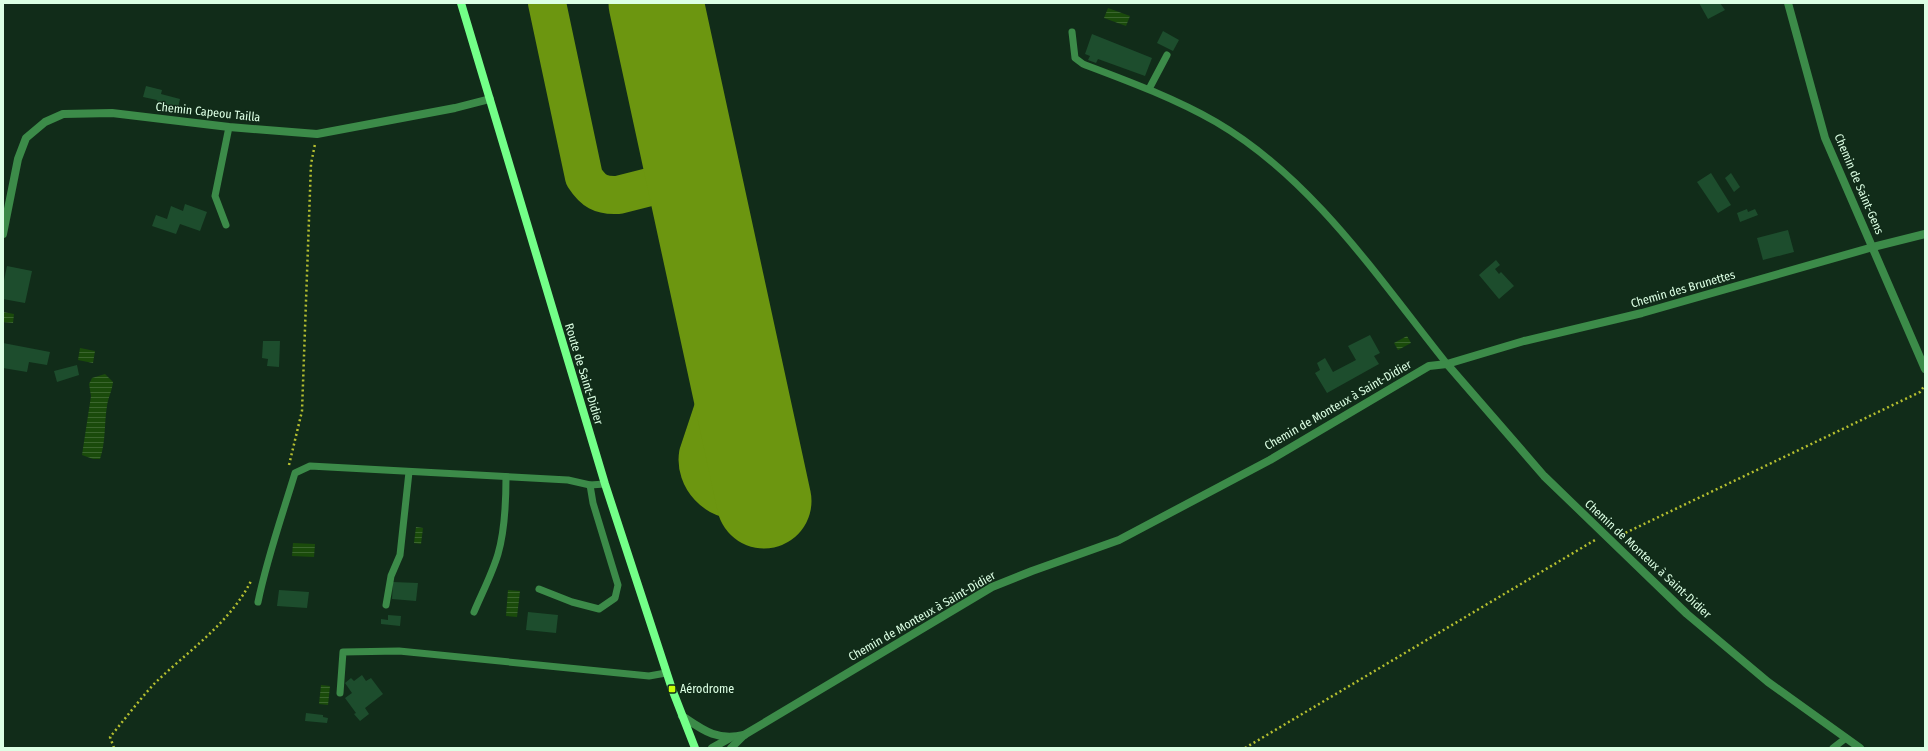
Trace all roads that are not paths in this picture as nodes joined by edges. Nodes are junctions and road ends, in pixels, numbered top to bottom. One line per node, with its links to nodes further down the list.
1 (461, 3): 6 (main road, Route de Saint-Didier)
2 (1788, 3): 11 (street, Chemin de Saint-Gens)
3 (1072, 32): 5 (lane)
4 (1167, 55): 5 (lane)
5 (1149, 89): 12 (lane)
6 (490, 99): 7 (street, Chemin Capeou Tailla); 16 (main road, Route de Saint-Didier)
7 (230, 127): 8 (lane); 9 (street, Chemin Capeou Tailla)
8 (226, 226)
9 (3, 234)
10 (1925, 234): 11 (street, Chemin des Brunettes)
11 (1873, 247): 12 (street, Chemin des Brunettes); 13 (street, Chemin de Saint-Gens)
12 (1447, 364): 25 (street, Chemin de Monteux à Saint-Didier); 27 (street, Chemin de Monteux à Saint-Didier)
13 (1925, 369)
14 (409, 472): 15 (lane); 19 (lane); 20 (lane)
15 (506, 477): 17 (lane); 21 (lane)
16 (606, 484): 17 (lane); 22 (main road, Route de Saint-Didier)
17 (590, 485): 18 (lane)
18 (539, 589)
19 (258, 602)
20 (386, 605)
21 (474, 612)
22 (666, 672): 23 (lane); 24 (main road, Route de Saint-Didier)
23 (340, 693)
24 (682, 716): 26 (street, Chemin de Monteux à Saint-Didier); 28 (main road, Route de Saint-Didier)
25 (744, 735): 26 (street, Chemin de Monteux à Saint-Didier); 30 (street, Chemin de Monteux à Saint-Didier)
26 (730, 738): 29 (street, Chemin de Monteux à Saint-Didier)
27 (1846, 738): 31 (lane); 32 (street, Chemin de Monteux à Saint-Didier)
28 (695, 748)
29 (712, 748)
30 (730, 748)
31 (1833, 748)
32 (1860, 748)

